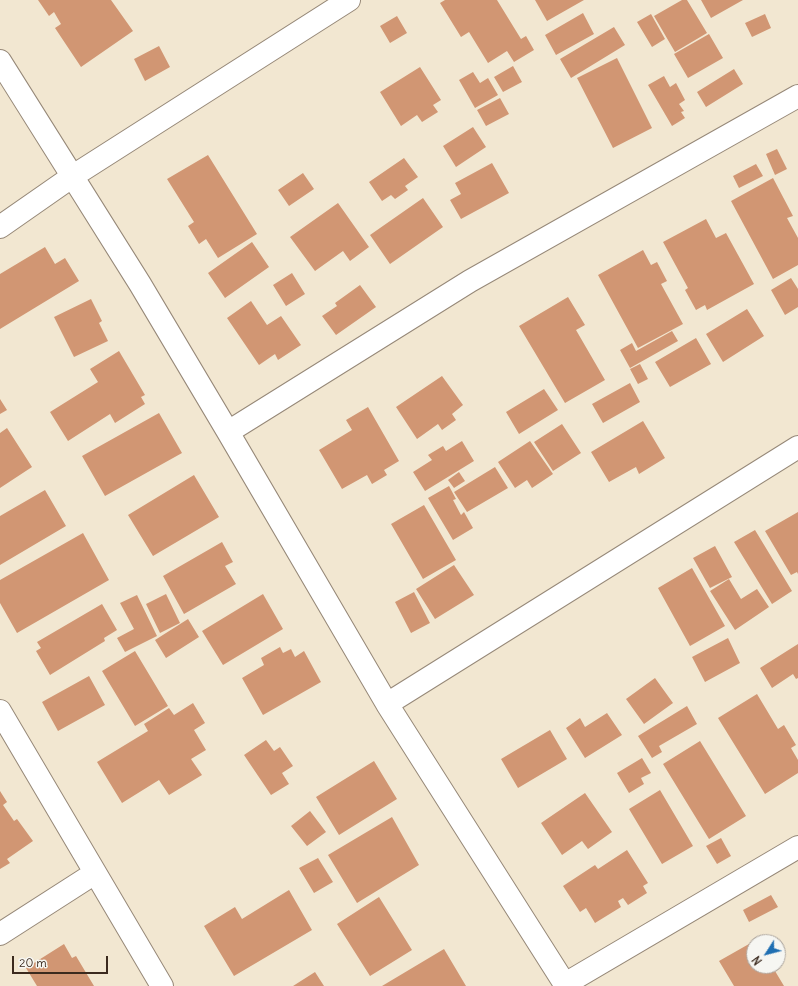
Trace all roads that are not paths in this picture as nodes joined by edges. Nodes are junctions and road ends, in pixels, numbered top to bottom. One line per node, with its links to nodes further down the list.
1 (349, 0): 4 (street)
2 (0, 61): 4 (street)
3 (798, 96): 6 (street)
4 (73, 176): 5 (street); 6 (street)
5 (0, 227)
6 (228, 432): 8 (street)
7 (798, 447): 8 (street)
8 (387, 704): 13 (street)
9 (0, 711): 11 (street)
10 (798, 847): 13 (street)
11 (95, 873): 12 (street); 14 (street)
12 (0, 934)
13 (565, 985)
14 (162, 986)

